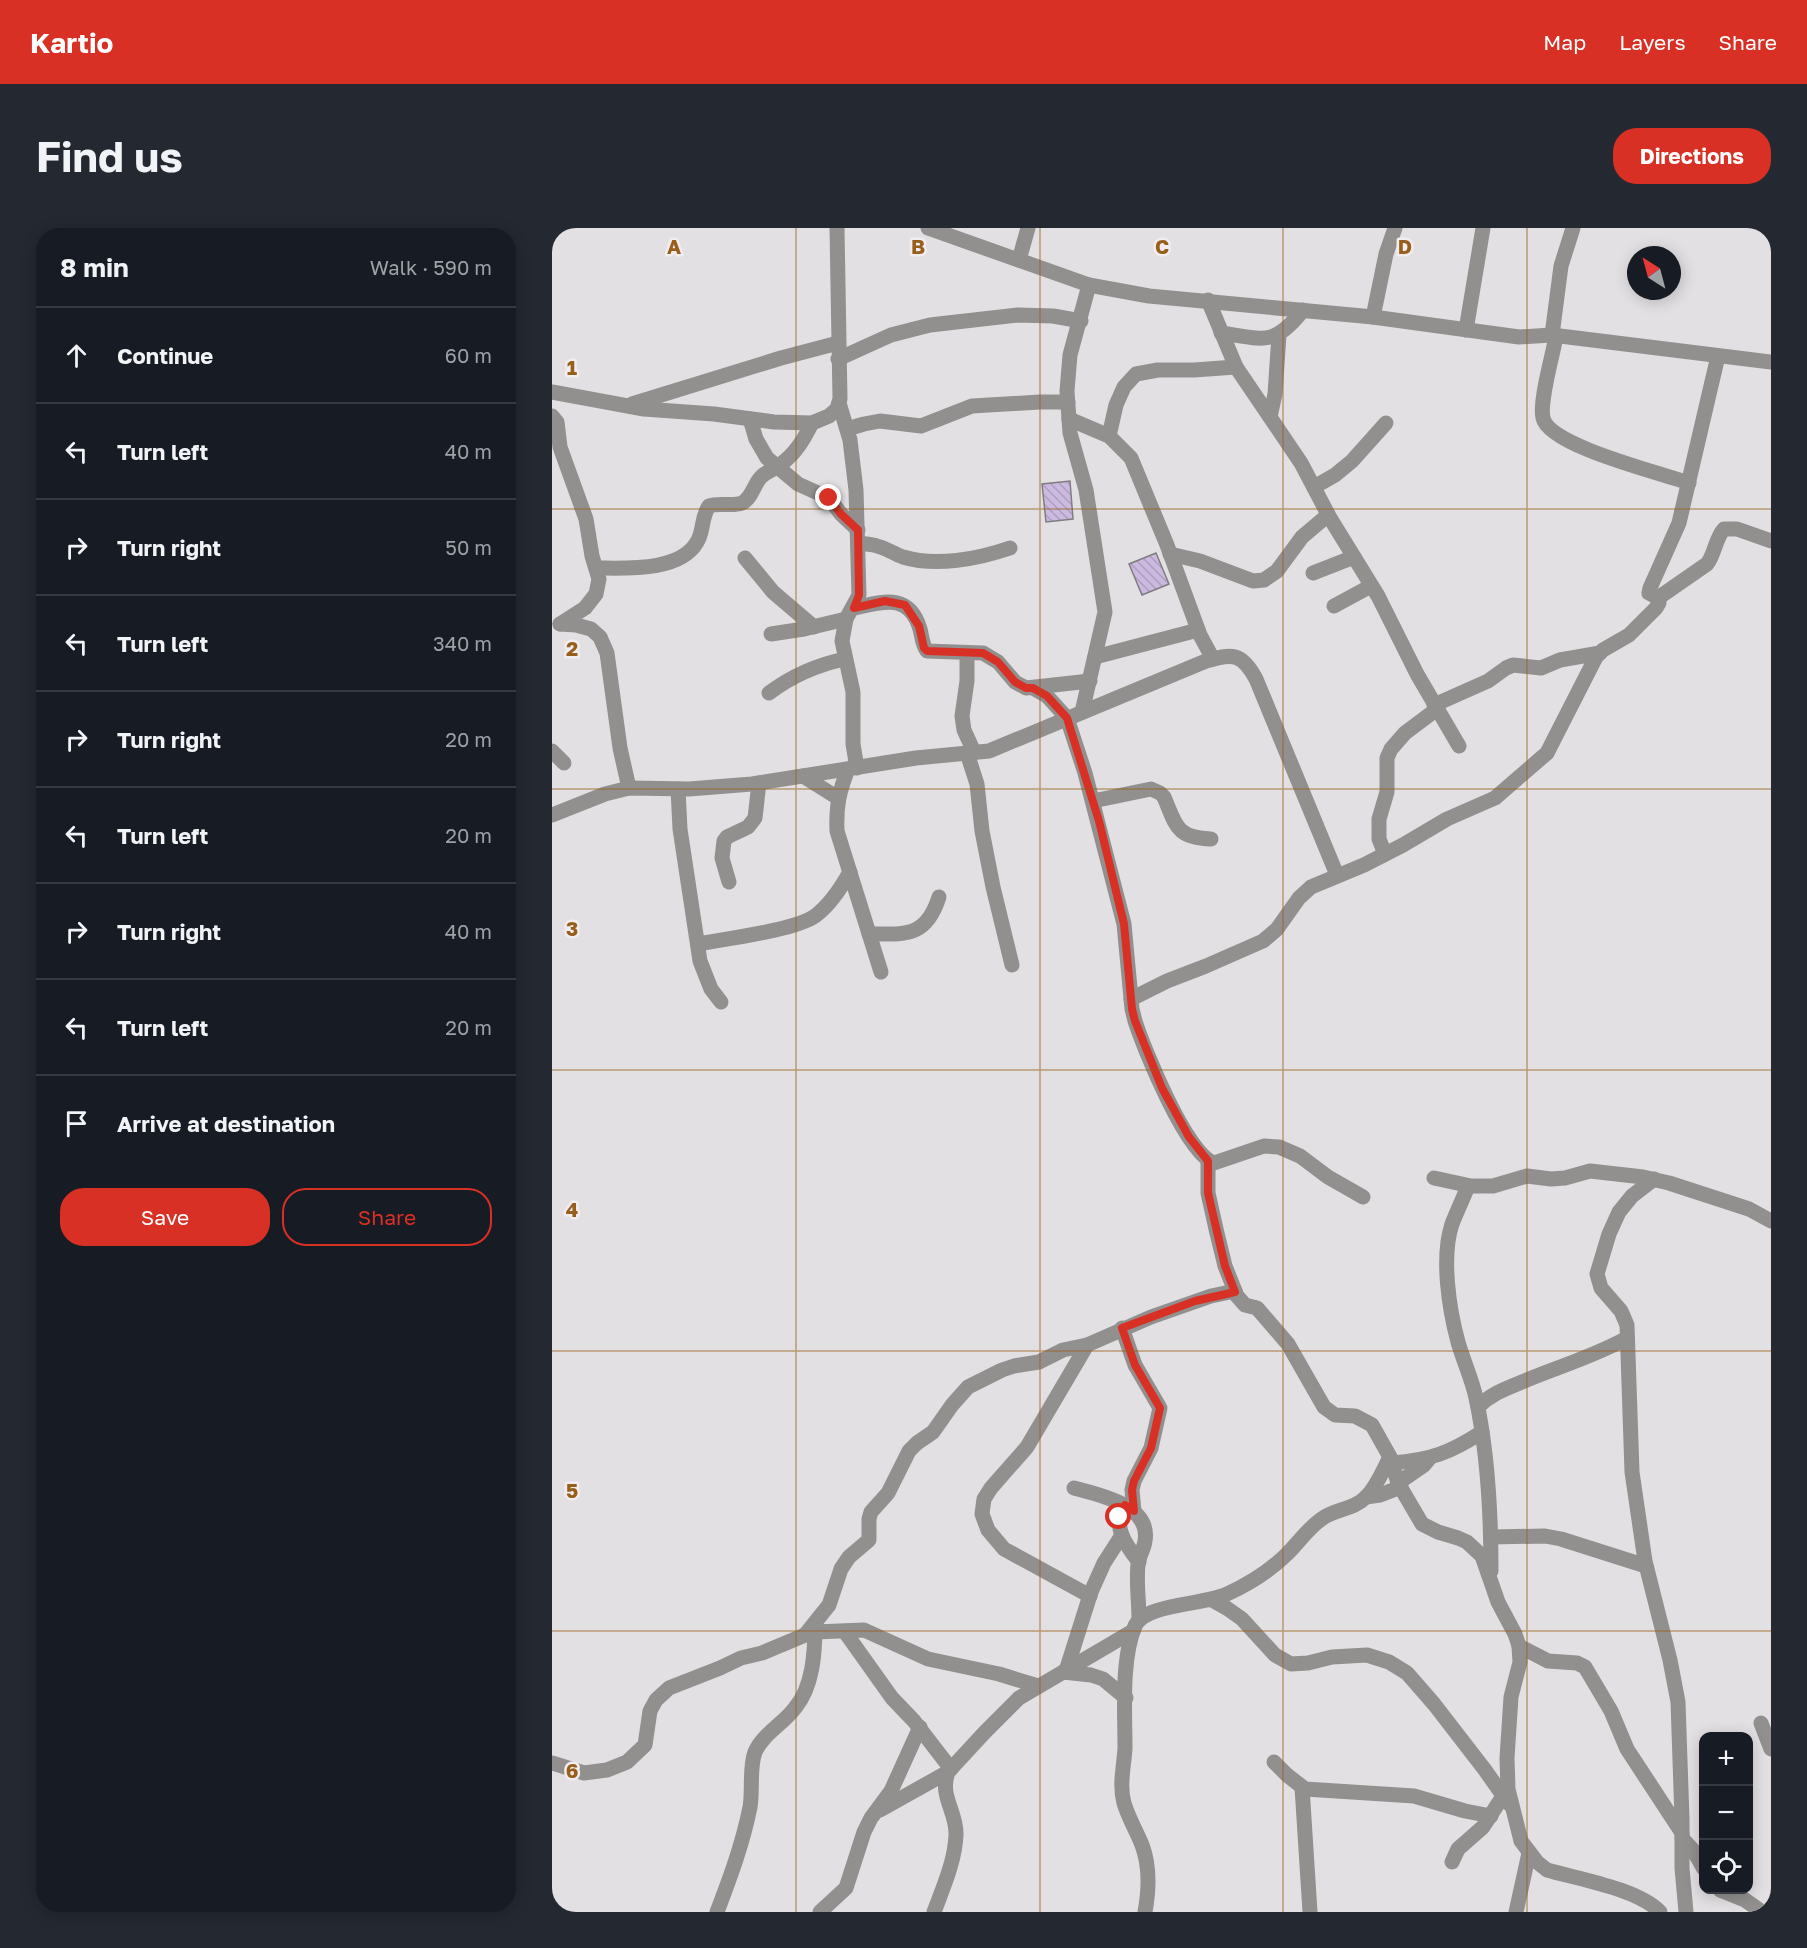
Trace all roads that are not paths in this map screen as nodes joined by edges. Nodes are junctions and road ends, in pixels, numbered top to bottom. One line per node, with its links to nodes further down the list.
1 (837, 228): 17 (street)
2 (928, 228): 7 (street)
3 (1028, 228): 7 (street)
4 (1395, 228): 11 (street)
5 (1483, 228): 13 (street)
6 (1573, 228): 16 (street)
7 (1019, 260): 8 (street)
8 (1089, 285): 9 (street); 12 (street)
9 (1208, 300): 10 (street); 14 (street)
10 (1303, 310): 11 (street); 15 (street)
11 (1373, 317): 13 (street)
12 (1081, 321): 19 (street); 23 (street)
13 (1466, 330): 16 (street)
14 (1221, 333): 15 (street); 21 (street)
15 (1279, 335): 27 (street)
16 (1554, 335): 18 (street); 35 (street)
17 (838, 343): 19 (street); 25 (street)
18 (1718, 356): 20 (street); 35 (street)
19 (838, 360): 24 (street)
20 (1771, 362)
21 (1236, 367): 27 (street); 33 (street)
22 (552, 392): 25 (street)
23 (1068, 402): 29 (street); 32 (street)
24 (839, 403): 30 (street); 32 (street)
25 (627, 405): 28 (street)
26 (552, 416): 44 (street)
27 (1270, 417): 36 (street)
28 (750, 419): 30 (street); 34 (street)
29 (1069, 419): 33 (street); 56 (street)
30 (812, 423): 34 (street)
31 (1386, 423): 36 (street)
32 (847, 429): 38 (street)
33 (1109, 436): 41 (street)
34 (777, 467): 38 (street); 44 (street)
35 (1689, 483): 47 (street)
36 (1314, 487): 37 (street)
37 (1328, 515): 41 (street); 42 (street)
38 (858, 536): 40 (street); 49 (street)
39 (1771, 541): 47 (street)
40 (1010, 548)
41 (1170, 554): 52 (street)
42 (1354, 557): 45 (street); 46 (street)
43 (745, 558): 51 (street)
44 (596, 568): 50 (street)
45 (1313, 573)
46 (1371, 586): 48 (street); 62 (street)
47 (1658, 598): 55 (street)
48 (1334, 606)
49 (850, 614): 51 (street); 54 (street); 57 (street)
50 (556, 624): 72 (street)
51 (814, 627): 53 (street)
52 (1198, 630): 56 (street); 58 (street)
53 (771, 634)
54 (967, 653): 60 (street); 67 (street)
55 (1600, 653): 62 (street); 78 (street)
56 (1095, 657): 59 (street)
57 (845, 659): 61 (street); 69 (street)
58 (1213, 659): 63 (street); 80 (street)
59 (1090, 681): 60 (street); 63 (street)
60 (1033, 688): 64 (street)
61 (769, 693)
62 (1436, 707): 65 (street); 78 (street)
63 (1082, 712): 64 (street)
64 (1067, 718): 67 (street); 75 (street)
65 (1459, 746)
66 (552, 751): 68 (street)
67 (970, 753): 69 (street); 85 (street)
68 (564, 763)
69 (853, 768): 70 (street); 74 (street)
70 (803, 776): 71 (street); 74 (street)
71 (759, 783): 73 (street); 81 (street)
72 (629, 788): 73 (street); 76 (street)
73 (678, 789): 84 (street)
74 (838, 798): 79 (street)
75 (1093, 801): 77 (street); 87 (street)
76 (552, 815)
77 (1211, 839)
78 (1385, 854): 80 (street)
79 (850, 873): 83 (street); 84 (street)
80 (1337, 876): 87 (street)
81 (729, 882)
82 (939, 897): 83 (street)
83 (869, 934): 86 (street)
84 (698, 944): 88 (street)
85 (1012, 965)
86 (881, 972)
87 (1131, 999): 89 (street)
88 (721, 1002)
89 (1208, 1161): 93 (street); 95 (street)
90 (1434, 1178): 92 (street)
91 (1654, 1179): 92 (street); 94 (street); 97 (street)
92 (1468, 1186): 99 (street)
93 (1363, 1197)
94 (1771, 1221)
95 (1235, 1292): 96 (street); 102 (street)
96 (1122, 1328): 98 (street); 106 (street)
97 (1626, 1338): 99 (street); 110 (street)
98 (1087, 1345): 112 (street); 115 (street)
99 (1478, 1407): 100 (street)
100 (1482, 1432): 101 (street); 108 (street)
101 (1430, 1458): 102 (street); 103 (street)
102 (1391, 1460): 103 (street); 105 (street)
103 (1400, 1485): 105 (street); 111 (street)
104 (1074, 1488): 106 (street)
105 (1366, 1497): 113 (street)
106 (1130, 1508): 107 (street); 109 (street)
107 (1122, 1535): 109 (street); 112 (street)
108 (1491, 1537): 110 (street); 111 (street)
109 (1138, 1562): 114 (street)
110 (1646, 1566): 132 (street)
111 (1491, 1580): 117 (street)
112 (1090, 1596): 118 (street)
113 (1212, 1600): 114 (street); 128 (street)
114 (1137, 1625): 118 (street); 120 (street)
115 (815, 1629): 116 (street); 125 (street); 137 (street)
116 (845, 1632): 119 (street); 122 (street)
117 (1519, 1646): 129 (street); 132 (street)
118 (1064, 1672): 119 (street); 120 (street)
119 (1038, 1686): 126 (street)
120 (1126, 1698): 140 (street)
121 (1761, 1723): 123 (street)
122 (920, 1727): 126 (street); 130 (street)
123 (1771, 1749)
124 (1274, 1762): 127 (street)
125 (552, 1763)
126 (949, 1770): 130 (street); 139 (street)
127 (1302, 1787): 131 (street); 141 (street)
128 (1503, 1796): 129 (street); 131 (street)
129 (1513, 1811): 133 (street)
130 (876, 1812): 138 (street)
131 (1491, 1816): 135 (street)
132 (1682, 1835): 134 (street); 144 (street)
133 (1529, 1853): 142 (street); 143 (street)
134 (1699, 1860)
135 (1452, 1862)
136 (1730, 1894): 145 (street)
137 (717, 1912)
138 (820, 1912)
139 (934, 1912)
140 (1145, 1912)
141 (1310, 1912)
142 (1516, 1912)
143 (1660, 1912)
144 (1686, 1912)
145 (1762, 1912)

